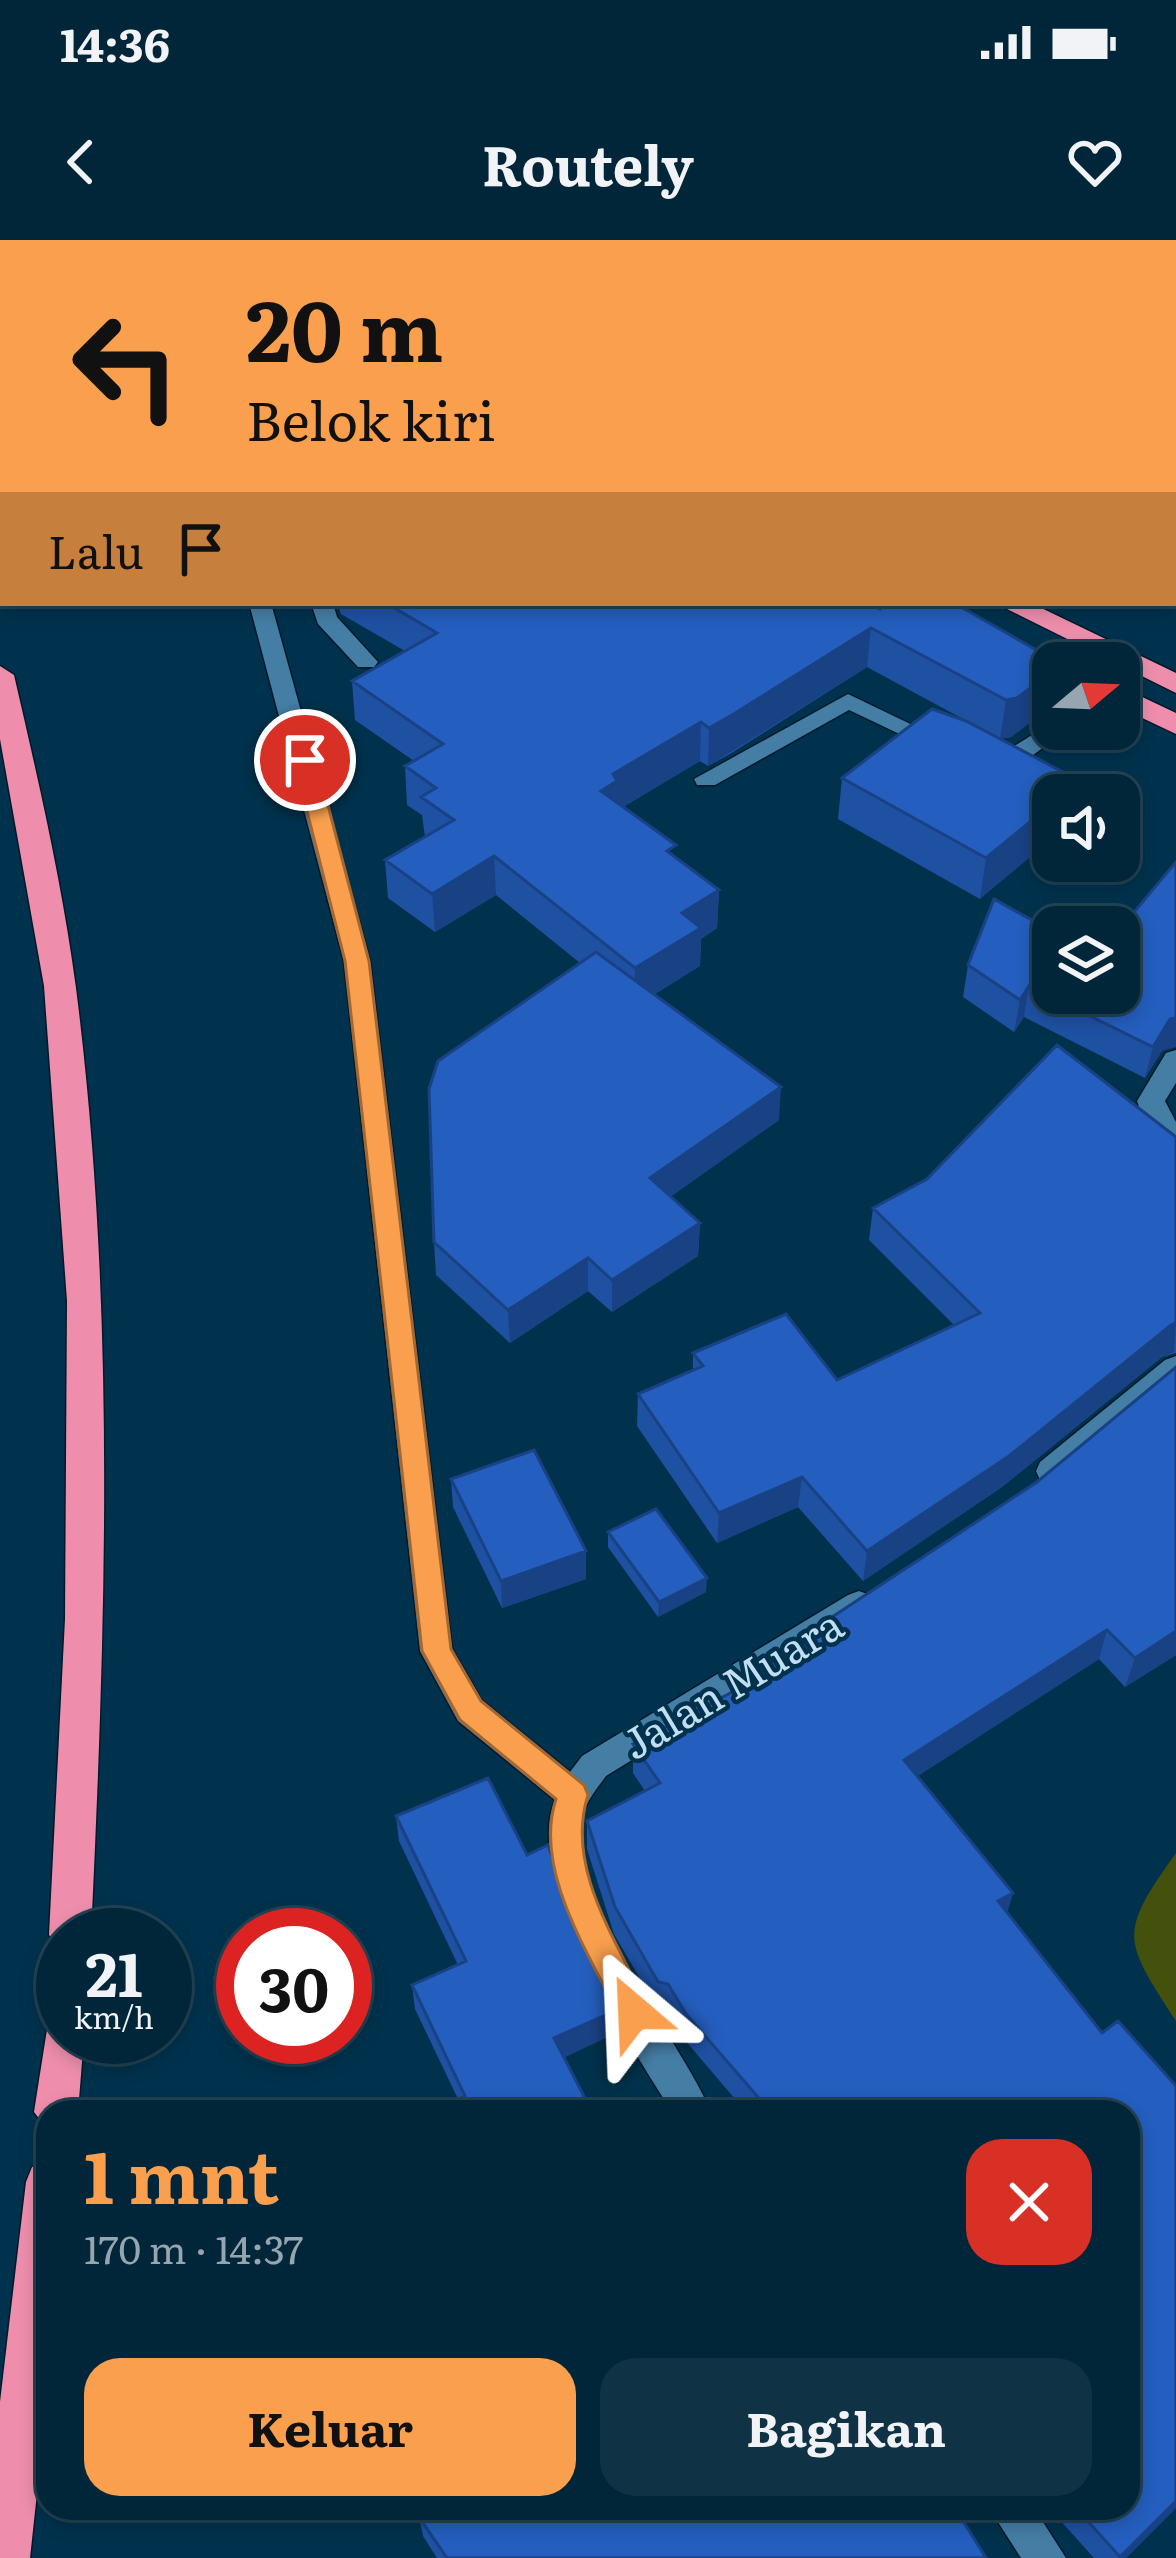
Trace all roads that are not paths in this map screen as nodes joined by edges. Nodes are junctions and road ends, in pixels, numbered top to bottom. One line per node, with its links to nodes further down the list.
1 (261, 606): 16 (street)
2 (323, 606): 4 (street)
3 (1015, 606): 6 (highway)
4 (366, 662)
5 (0, 675): 17 (highway)
6 (1176, 684)
7 (1140, 706): 8 (highway)
8 (1176, 725)
9 (1032, 746): 10 (street)
10 (706, 779)
11 (1176, 1060): 12 (street)
12 (1176, 1137)
13 (1176, 1368): 14 (street)
14 (1033, 1486)
15 (881, 1591): 16 (street, Jalan Muara)
16 (573, 1795): 20 (street)
17 (71, 1908)
18 (60, 2064): 19 (highway)
19 (57, 2100)
20 (685, 2100)
21 (36, 2289): 23 (highway)
22 (1019, 2520): 24 (street)
23 (6, 2558)
24 (1046, 2558)

